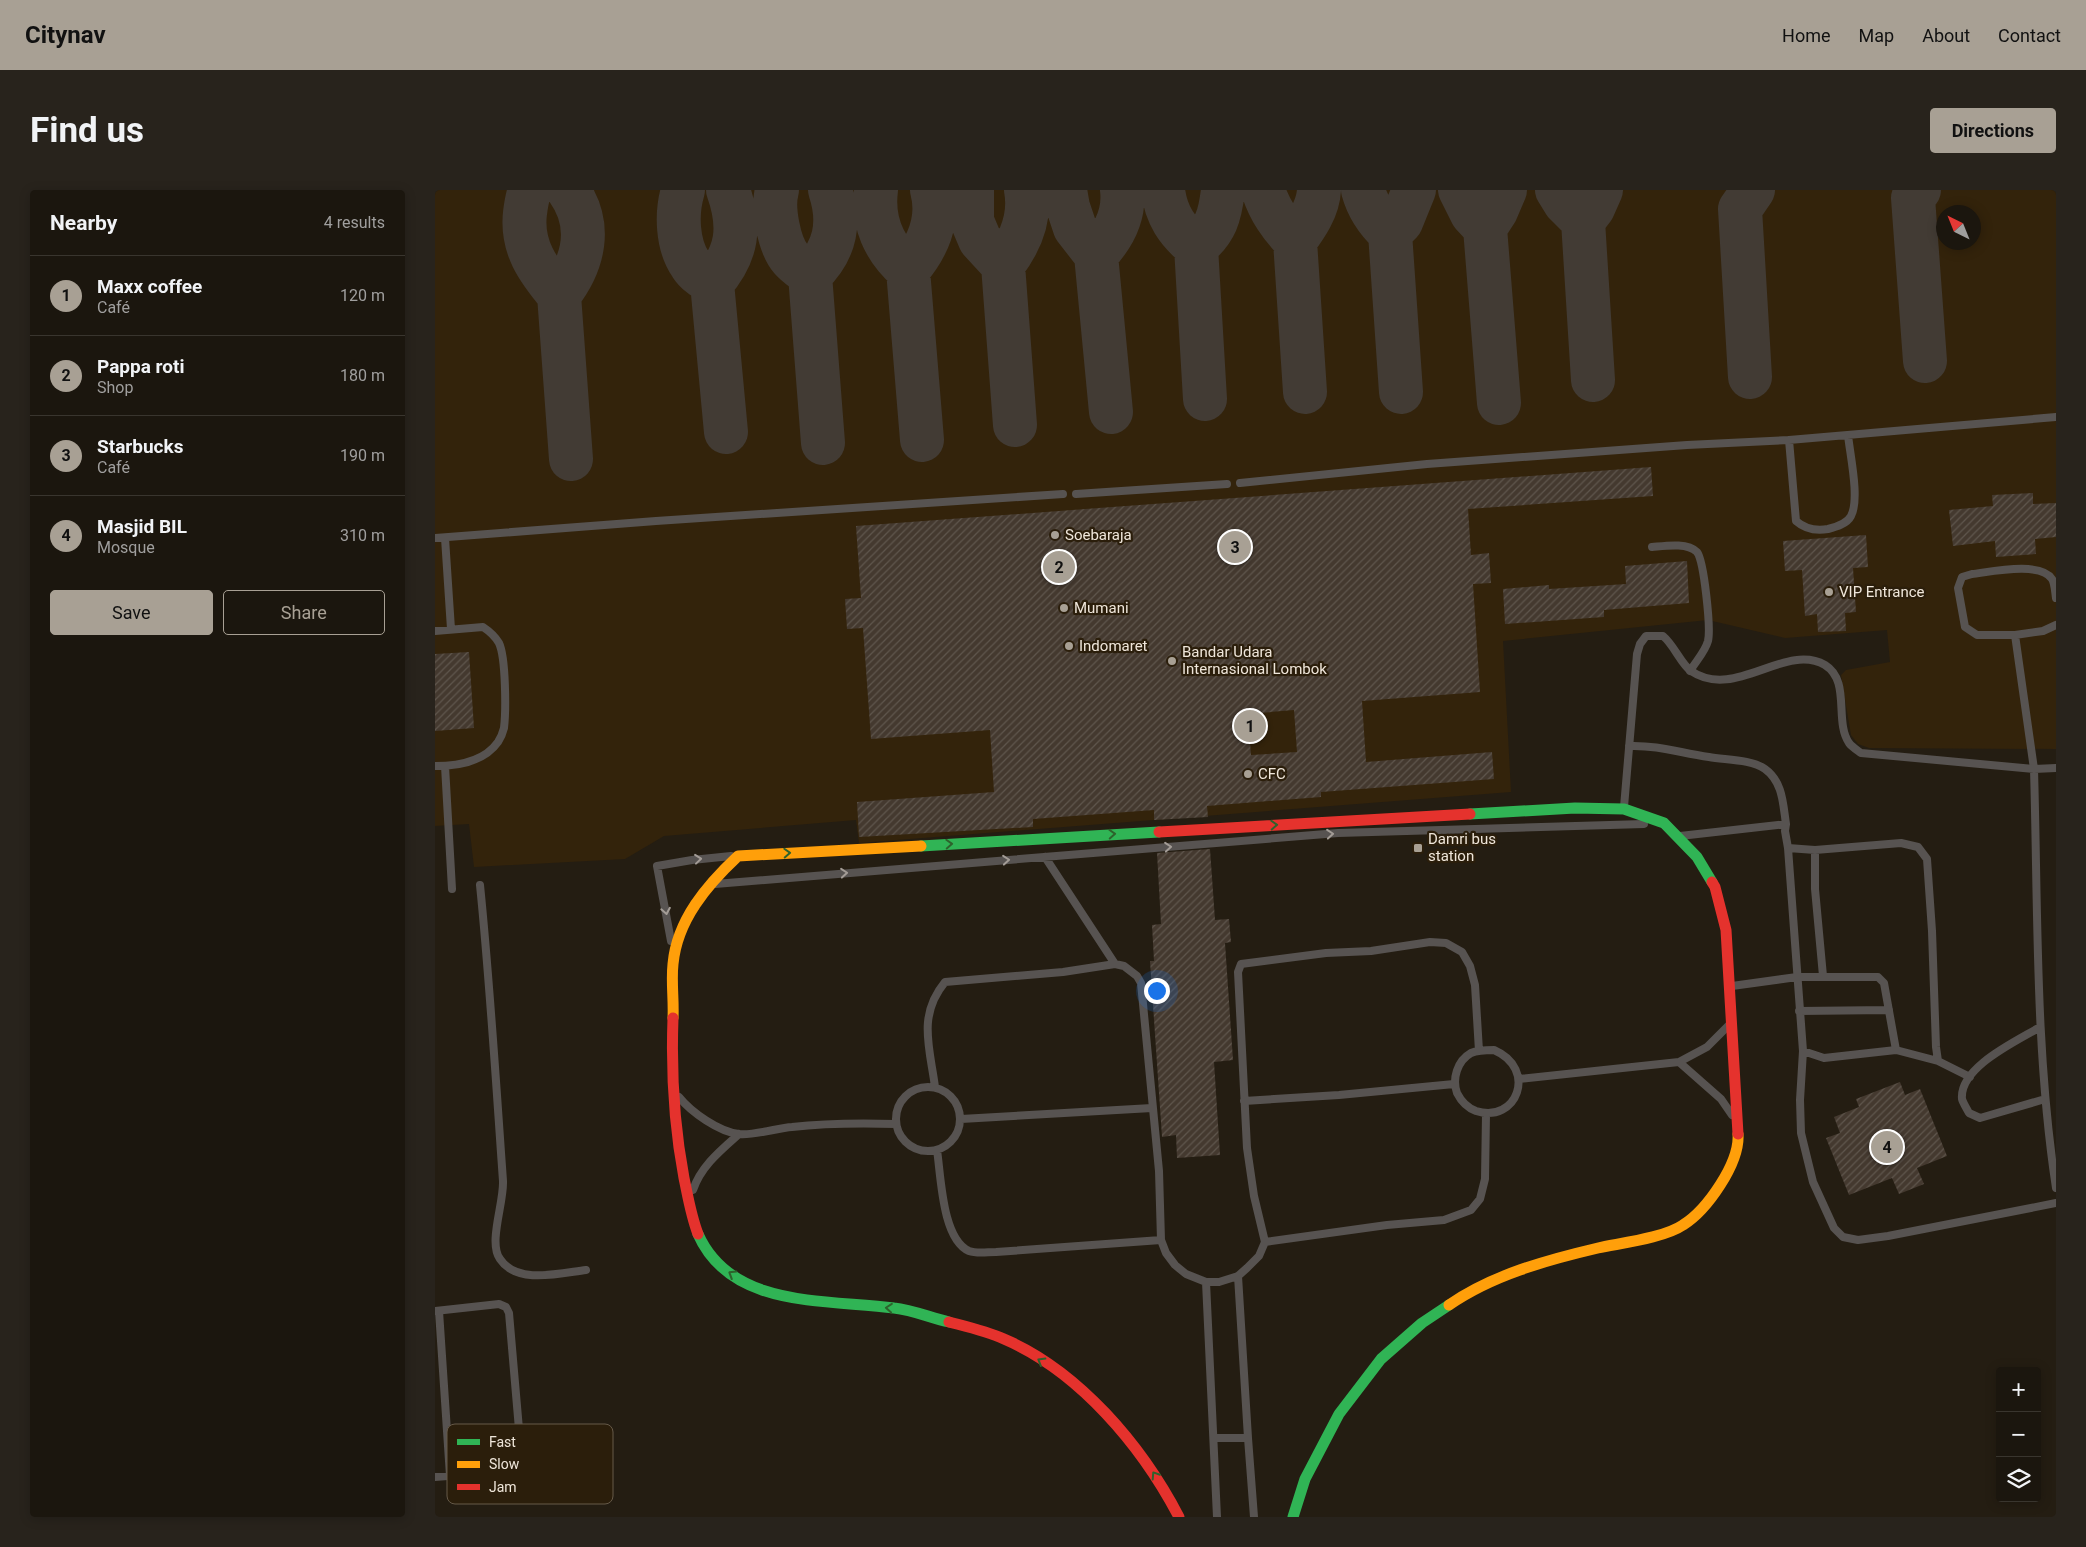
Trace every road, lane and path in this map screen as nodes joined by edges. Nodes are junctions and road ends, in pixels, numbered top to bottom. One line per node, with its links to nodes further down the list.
1 (2056, 417): 2 (lane)
2 (1848, 435): 3 (lane); 3 (lane)
3 (1789, 440): 4 (lane)
4 (1240, 483)
5 (1227, 484): 7 (lane)
6 (1063, 494): 9 (lane)
7 (1076, 494)
8 (435, 538): 9 (lane)
9 (445, 538): 13 (lane)
10 (1651, 547): 16 (lane)
11 (2056, 598): 15 (lane)
12 (2056, 625): 15 (lane)
13 (451, 629): 14 (lane); 19 (lane)
14 (435, 631)
15 (2015, 635): 21 (lane)
16 (1690, 670): 17 (lane); 21 (lane)
17 (1629, 746): 22 (lane); 24 (lane)
18 (435, 766): 19 (lane)
19 (445, 766): 32 (lane)
20 (2056, 768): 21 (lane)
21 (2034, 769): 41 (lane)
22 (1624, 810): 23 (street); 28 (street, one-way to 22)
23 (1664, 823): 25 (street); 29 (lane, one-way to 23)
24 (1786, 824): 25 (lane); 26 (lane)
25 (1676, 836): 37 (street)
26 (1787, 848): 27 (lane); 36 (lane)
27 (1815, 850): 35 (lane); 45 (lane)
28 (738, 856): 31 (street); 33 (lane)
29 (1045, 856): 31 (lane, one-way to 29); 34 (lane)
30 (480, 885): 68 (lane)
31 (708, 885): 33 (street)
32 (451, 889)
33 (674, 955): 50 (street)
34 (1115, 964): 51 (lane); 54 (lane)
35 (1823, 976): 36 (lane); 38 (lane)
36 (1797, 977): 37 (lane); 39 (lane)
37 (1730, 986): 40 (street)
38 (1889, 1010): 39 (lane); 42 (lane)
39 (1799, 1011): 44 (lane)
40 (1731, 1023): 46 (lane); 60 (street)
41 (2040, 1027): 47 (lane); 52 (lane)
42 (1896, 1050): 44 (lane); 45 (lane)
43 (1479, 1051): 48 (lane); 49 (lane); 53 (lane)
44 (1803, 1051): 65 (lane)
45 (1939, 1061): 47 (lane)
46 (1679, 1062): 48 (lane); 60 (lane)
47 (1970, 1077): 52 (lane)
48 (1519, 1079): 55 (lane)
49 (1454, 1084): 53 (lane); 55 (lane)
50 (672, 1087): 61 (lane); 64 (street)
51 (935, 1087): 58 (lane); 59 (lane)
52 (2045, 1099): 57 (lane)
53 (1244, 1100): 67 (lane)
54 (1153, 1108): 58 (lane); 66 (lane)
55 (1486, 1114): 67 (lane)
56 (2056, 1117): 57 (lane)
57 (2047, 1118): 63 (lane)
58 (961, 1120): 62 (lane)
59 (896, 1124): 61 (lane); 62 (lane)
60 (1737, 1124): 79 (street)
61 (739, 1134): 64 (lane)
62 (937, 1150): 66 (lane)
63 (2056, 1188)
64 (689, 1201): 76 (street, one-way to 64)
65 (2056, 1202)
66 (1161, 1240): 70 (lane)
67 (1265, 1242): 69 (lane)
68 (586, 1270)
69 (1238, 1276): 70 (lane); 75 (lane)
70 (1206, 1282): 74 (lane)
71 (437, 1311): 72 (lane); 73 (lane)
72 (519, 1424)
73 (447, 1438)
74 (1214, 1438): 75 (lane); 77 (lane)
75 (1248, 1438): 78 (lane)
76 (1179, 1517)
77 (1217, 1517)
78 (1254, 1517)
79 (1293, 1517)

